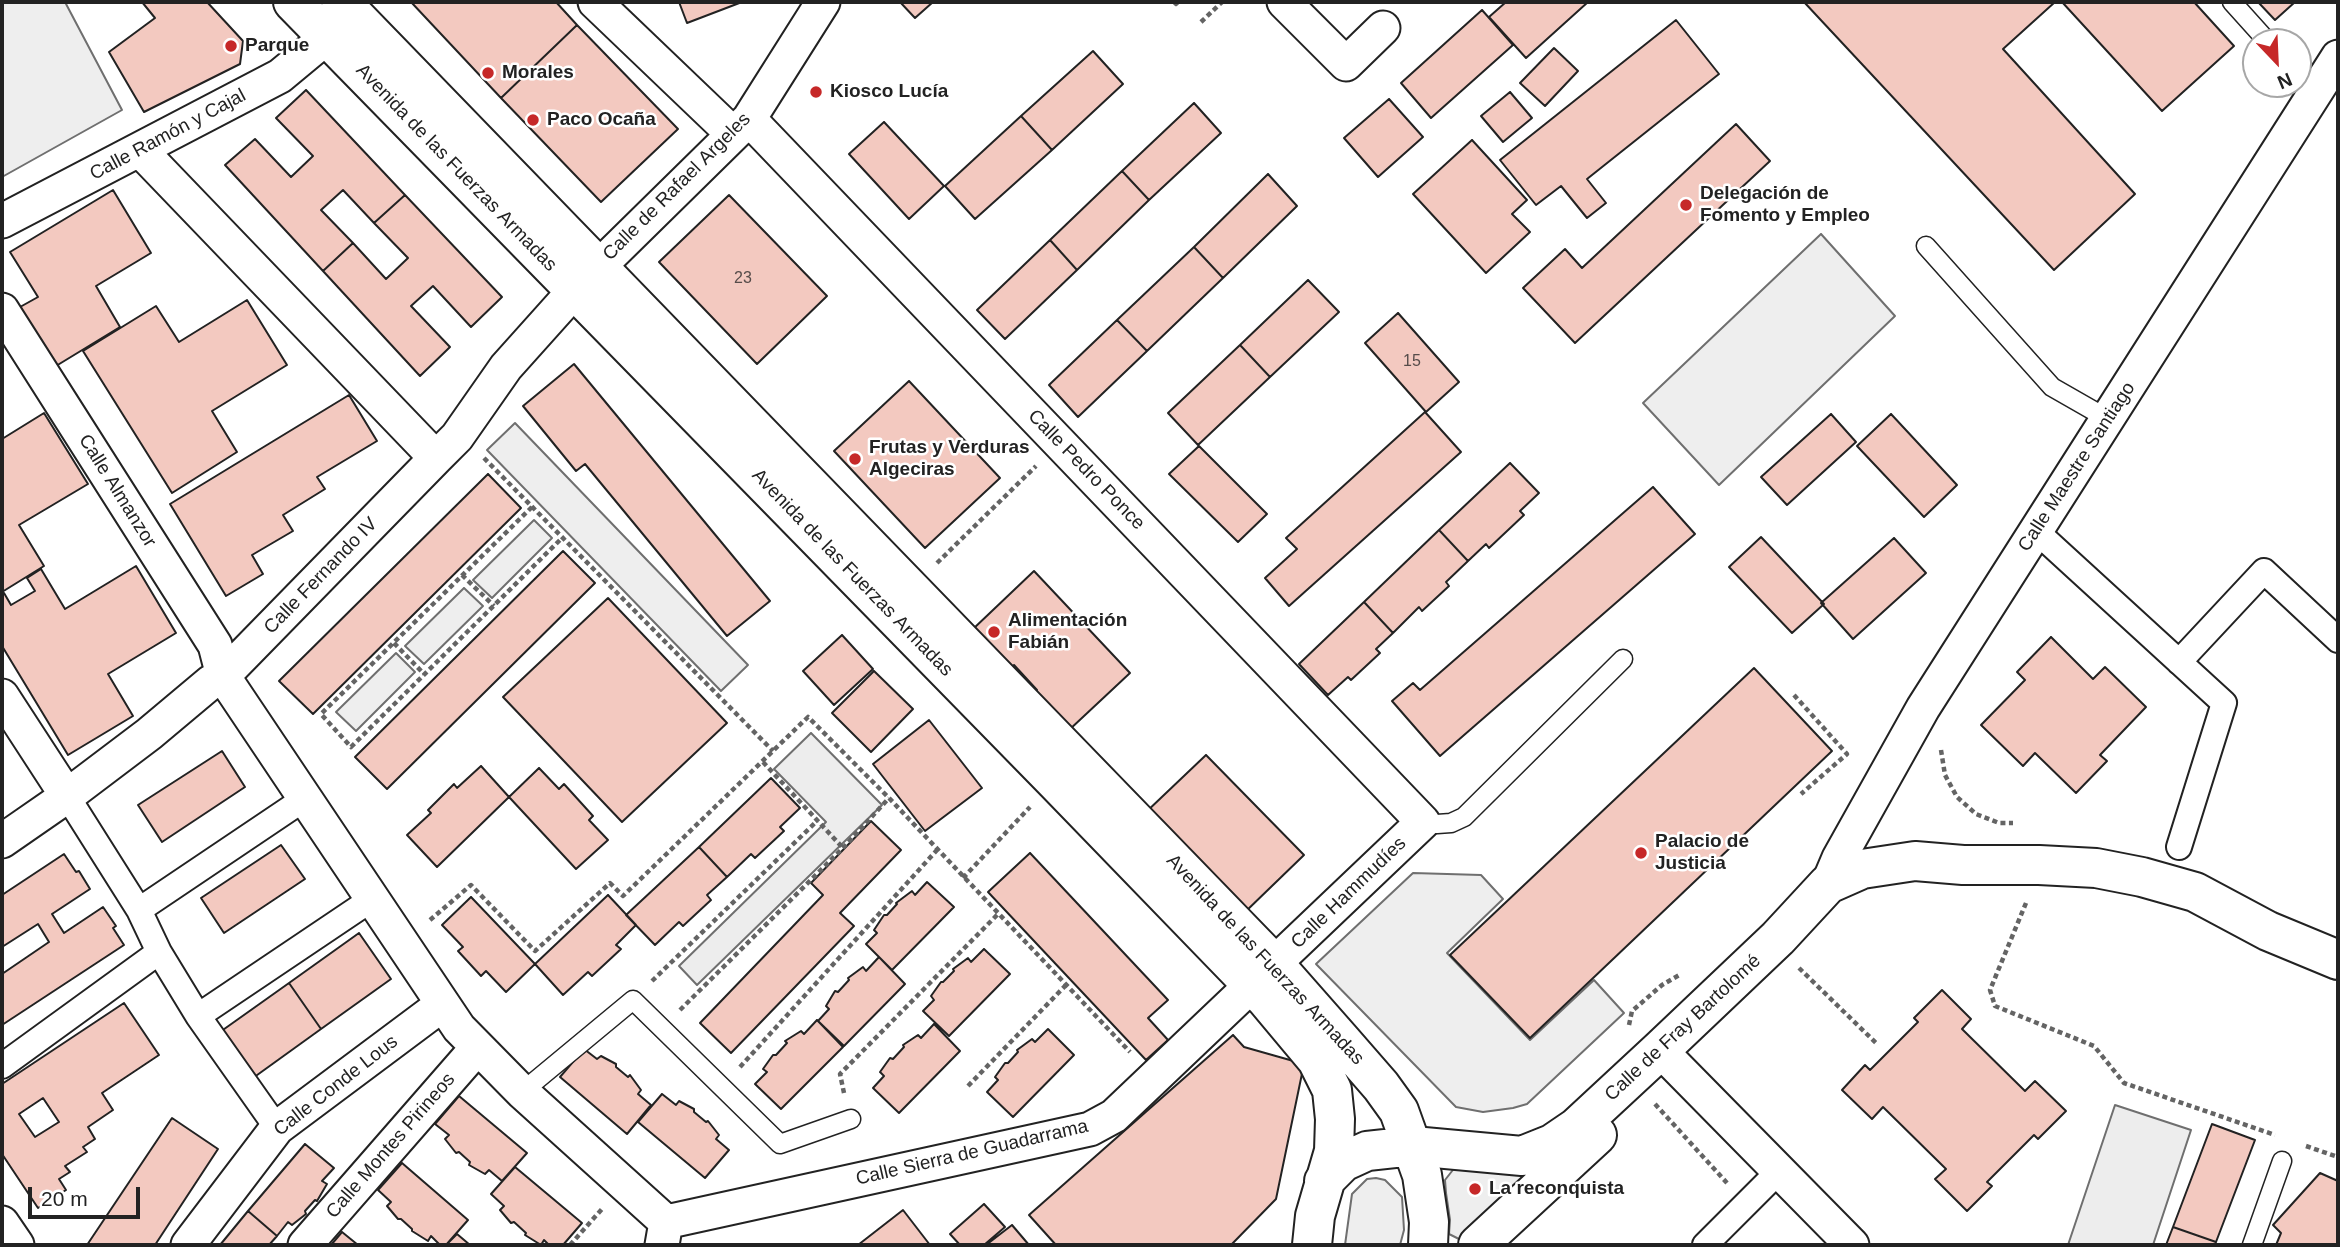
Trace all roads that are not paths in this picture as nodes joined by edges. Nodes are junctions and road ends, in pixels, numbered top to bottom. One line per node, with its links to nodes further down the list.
1 (293, 2): 6 (main road, Avenida de las Fuerzas Armadas)
2 (595, 2): 12 (street, Calle Pedro Ponce)
3 (823, 2): 12 (street, Calle de Rafael Argeles)
4 (1284, 2): 7 (street)
5 (2232, 2): 8 (lane)
6 (345, 13): 13 (street, Calle Ramón y Cajal); 16 (main road, Avenida de las Fuerzas Armadas)
7 (1383, 28)
8 (2255, 28)
9 (2338, 57): 10 (street, Calle Maestre Santiago)
10 (2312, 80)
11 (2298, 98): 18 (street, Calle Maestre Santiago)
12 (741, 127): 16 (street, Calle de Rafael Argeles); 28 (street, Calle Pedro Ponce)
13 (140, 150): 14 (street, Calle Ramón y Cajal); 19 (street)
14 (2, 221)
15 (1926, 246): 18 (lane)
16 (586, 277): 19 (street, Calle Fernando IV); 37 (main road, Avenida de las Fuerzas Armadas); 37 (main road, Avenida de las Fuerzas Armadas)
17 (2, 310): 24 (street, Calle Almanzor)
18 (2108, 419): 20 (street, Calle Maestre Santiago)
19 (436, 458): 24 (street, Calle Fernando IV)
20 (2036, 531): 23 (street); 32 (street, Calle Maestre Santiago)
21 (2338, 640): 23 (street)
22 (1623, 659): 28 (lane)
23 (2179, 662): 30 (street)
24 (223, 676): 26 (street, Calle Fernando IV); 27 (street, Calle Almanzor)
25 (2, 696): 26 (street)
26 (67, 796): 29 (street, Calle Fernando IV); 34 (street)
27 (304, 799): 33 (street, Calle Almanzor); 34 (street)
28 (1423, 822): 37 (street, Calle Hammudíes)
29 (2, 841)
30 (2179, 847)
31 (1963, 865): 32 (main road, Calle de Fray Bartolomé); 36 (main road, Calle de Fray Bartolomé); 41 (main road, Calle de Fray Bartolomé)
32 (1828, 884): 41 (main road, Calle de Fray Bartolomé)
33 (372, 899): 38 (street, Calle Almanzor); 39 (street)
34 (139, 910): 35 (street)
35 (159, 952): 39 (street); 42 (street)
36 (2337, 957)
37 (1264, 975): 44 (main road, Avenida de las Fuerzas Armadas); 51 (main road, Avenida de las Fuerzas Armadas); 53 (street, Calle Sierra de Guadarrama)
38 (443, 1004): 40 (street, Calle Almanzor); 46 (street, Calle Conde Lous)
39 (198, 1016): 46 (street)
40 (477, 1048): 43 (street, Calle Almanzor); 56 (street, Calle Montes Pirineos)
41 (1654, 1050): 48 (main road, Calle de Fray Bartolomé); 50 (street, Calle de Fray Bartolomé); 59 (main road, Calle de Fray Bartolomé)
42 (2, 1066)
43 (522, 1092): 45 (lane); 53 (street, Calle Almanzor)
44 (1399, 1111): 47 (main road, Avenida de las Fuerzas Armadas); 48 (main road, Calle de Fray Bartolomé)
45 (851, 1119)
46 (277, 1128): 55 (street, Calle Conde Lous)
47 (1413, 1146): 48 (main road); 51 (main road); 58 (main road, Avenida de las Fuerzas Armadas)
48 (1451, 1148)
49 (2282, 1161): 62 (lane)
50 (1779, 1171): 60 (street); 61 (street, Calle de Fray Bartolomé)
51 (1324, 1181): 57 (main road, Avenida de las Fuerzas Armadas)
52 (2, 1223): 54 (street)
53 (664, 1234)
54 (17, 1245)
55 (188, 1245)
56 (305, 1245)
57 (1312, 1245)
58 (1428, 1245)
59 (1478, 1245)
60 (1705, 1245)
61 (1852, 1245)
62 (2252, 1245)

